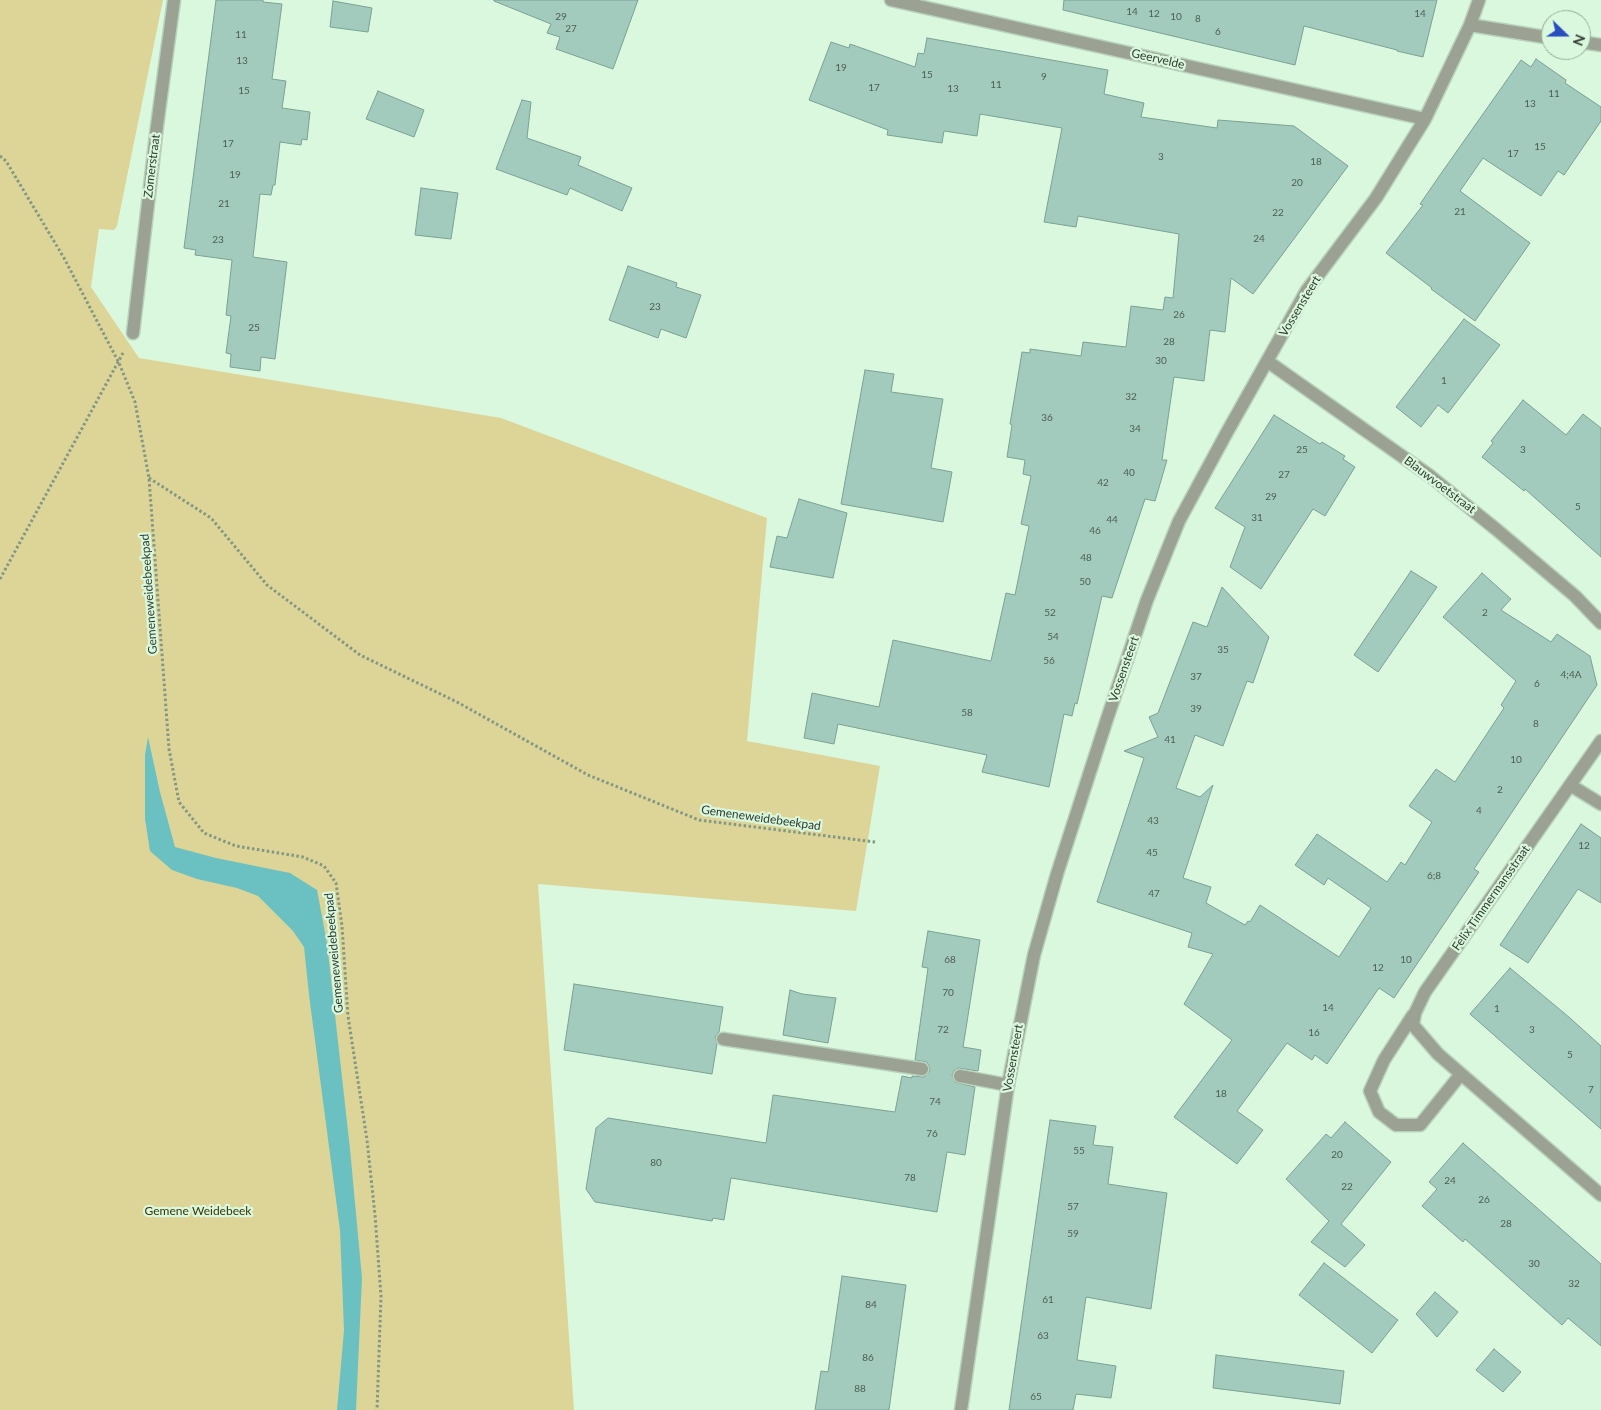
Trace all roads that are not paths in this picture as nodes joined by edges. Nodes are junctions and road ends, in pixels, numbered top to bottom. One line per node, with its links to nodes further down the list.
1 (174, 0): 7 (street, Zomerstraat)
2 (892, 0): 6 (street, Geervelde)
3 (1479, 0): 4 (street, Vossensteert)
4 (1470, 25): 5 (street); 6 (street, Vossensteert)
5 (1541, 36)
6 (1425, 118): 8 (street, Vossensteert)
7 (133, 333)
8 (1268, 361): 9 (street, Blauwvoetstraat); 18 (street, Vossensteert)
9 (1601, 622)
10 (1601, 742): 11 (street)
11 (1570, 785): 12 (street); 13 (street, Felix Timmermansstraat)
12 (1601, 804)
13 (1415, 1013): 16 (street); 16 (street, Felix Timmermansstraat)
14 (724, 1039): 15 (street)
15 (922, 1068)
16 (1461, 1074): 19 (street)
17 (960, 1076): 18 (street)
18 (1008, 1085): 20 (street, Vossensteert)
19 (1601, 1195)
20 (960, 1410)

